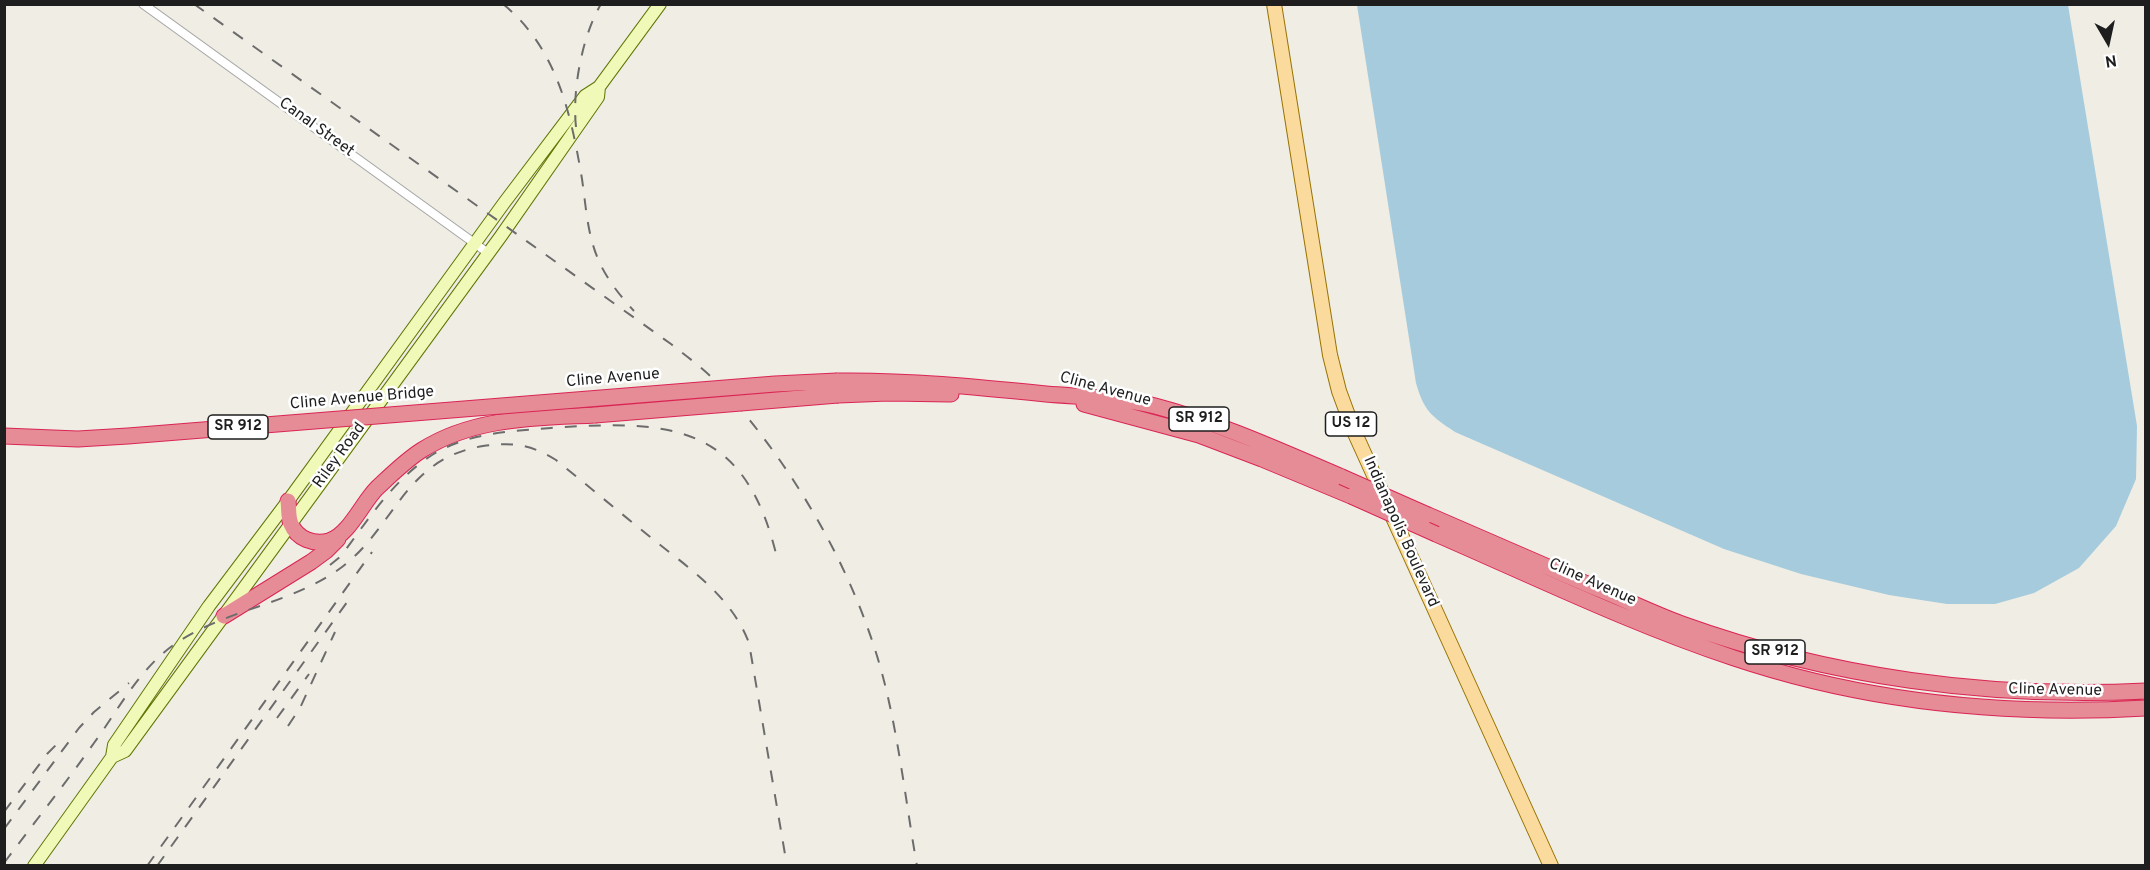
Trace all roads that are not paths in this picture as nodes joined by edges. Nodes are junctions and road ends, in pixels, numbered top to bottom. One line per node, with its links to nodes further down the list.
1 (143, 4): 5 (street, Canal Street)
2 (660, 4): 4 (main road, Riley Road)
3 (1274, 4): 20 (main road, Indianapolis Boulevard / US 12)
4 (599, 87): 5 (main road, Riley Road); 6 (main road, Riley Road)
5 (476, 243): 6 (street, Canal Street); 12 (main road, Riley Road)
6 (488, 253): 13 (main road, Riley Road)
7 (838, 388): 8 (highway, Cline Avenue / SR 912); 9 (highway); 10 (highway, Cline Avenue / SR 912, bridge); 14 (highway, bridge)
8 (1046, 394): 9 (highway, Cline Avenue / SR 912); 16 (highway, Cline Avenue / SR 912, bridge)
9 (1092, 406): 17 (highway, Cline Avenue / SR 912, bridge)
10 (471, 409): 11 (highway, Cline Avenue Bridge / SR 912, bridge)
11 (4, 435)
12 (288, 501): 13 (highway); 18 (main road, Riley Road)
13 (291, 524): 14 (highway); 15 (main road, Riley Road)
14 (342, 534): 15 (highway)
15 (224, 616): 18 (main road, Riley Road)
16 (2145, 691)
17 (2145, 708)
18 (112, 757): 19 (main road, Riley Road)
19 (34, 866)
20 (1551, 866)

